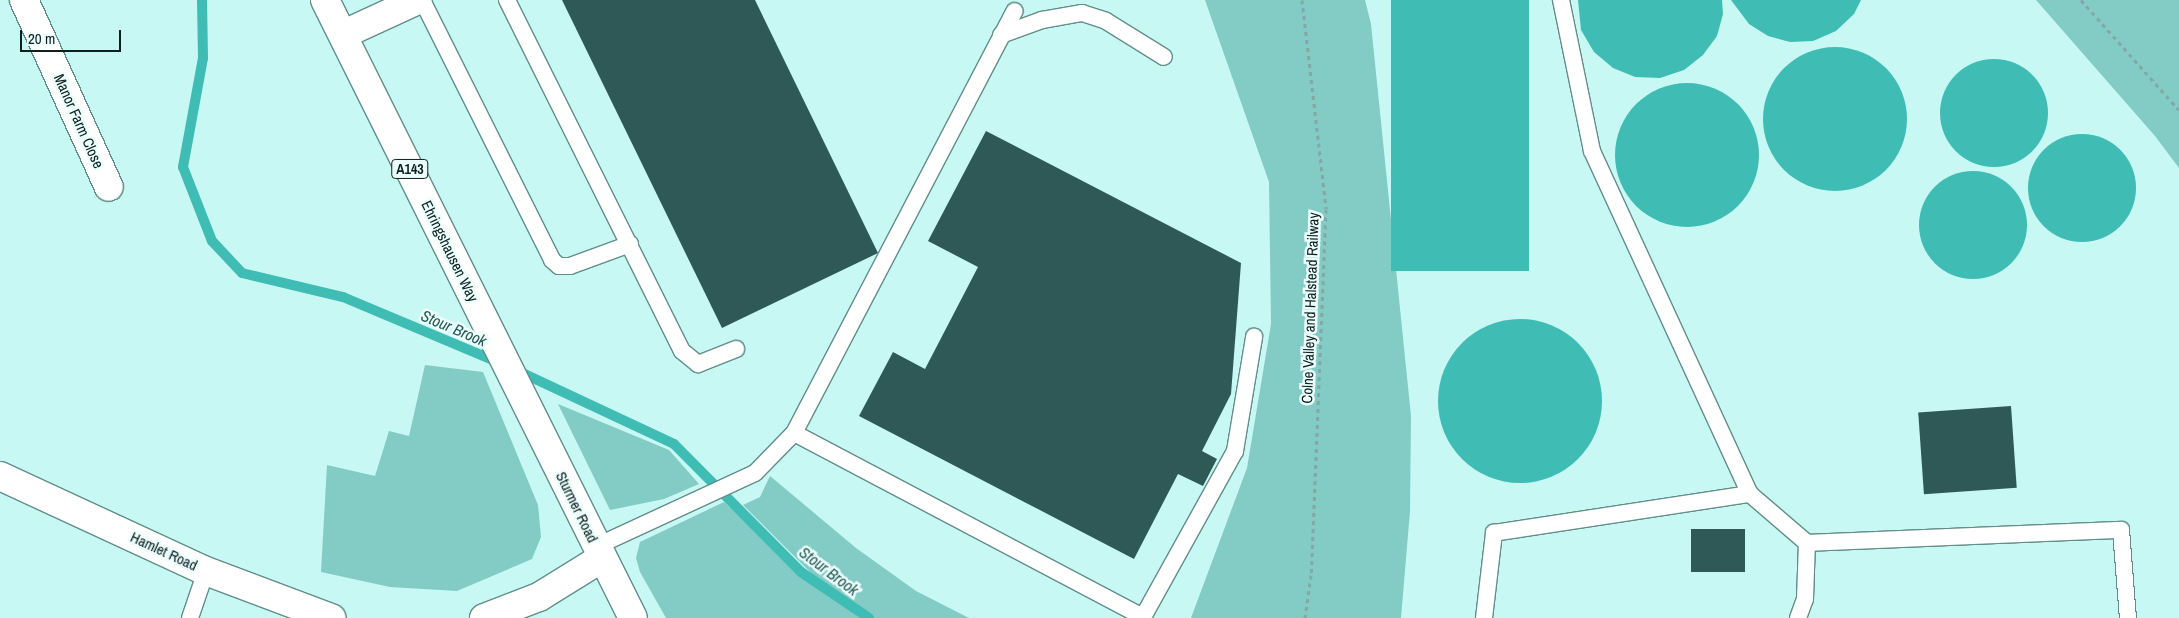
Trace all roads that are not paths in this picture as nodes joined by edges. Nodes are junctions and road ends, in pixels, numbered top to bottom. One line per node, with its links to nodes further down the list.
1 (24, 0): 11 (street, Manor Farm Close)
2 (325, 0): 8 (street, Ehringshausen Way / A143)
3 (418, 0): 8 (street)
4 (422, 0): 12 (lane)
5 (507, 0): 12 (lane)
6 (1561, 0): 18 (lane)
7 (1015, 12): 9 (lane)
8 (344, 34): 15 (street, Ehringshausen Way / A143)
9 (1002, 35): 10 (lane); 16 (lane)
10 (1164, 57)
11 (109, 187)
12 (630, 244): 14 (lane)
13 (1254, 337): 16 (lane)
14 (736, 349)
15 (522, 395): 20 (street, Sturmer Road / A143)
16 (794, 433): 20 (lane)
17 (0, 476): 21 (street, Hamlet Road)
18 (1750, 494): 19 (lane); 26 (lane)
19 (1807, 543): 27 (lane); 28 (lane)
20 (599, 552): 24 (street); 25 (street, Sturmer Road / A143)
21 (206, 571): 22 (lane); 23 (street, Hamlet Road)
22 (190, 618)
23 (331, 618)
24 (484, 618)
25 (633, 618)
26 (1484, 618)
27 (1798, 618)
28 (2128, 618)

